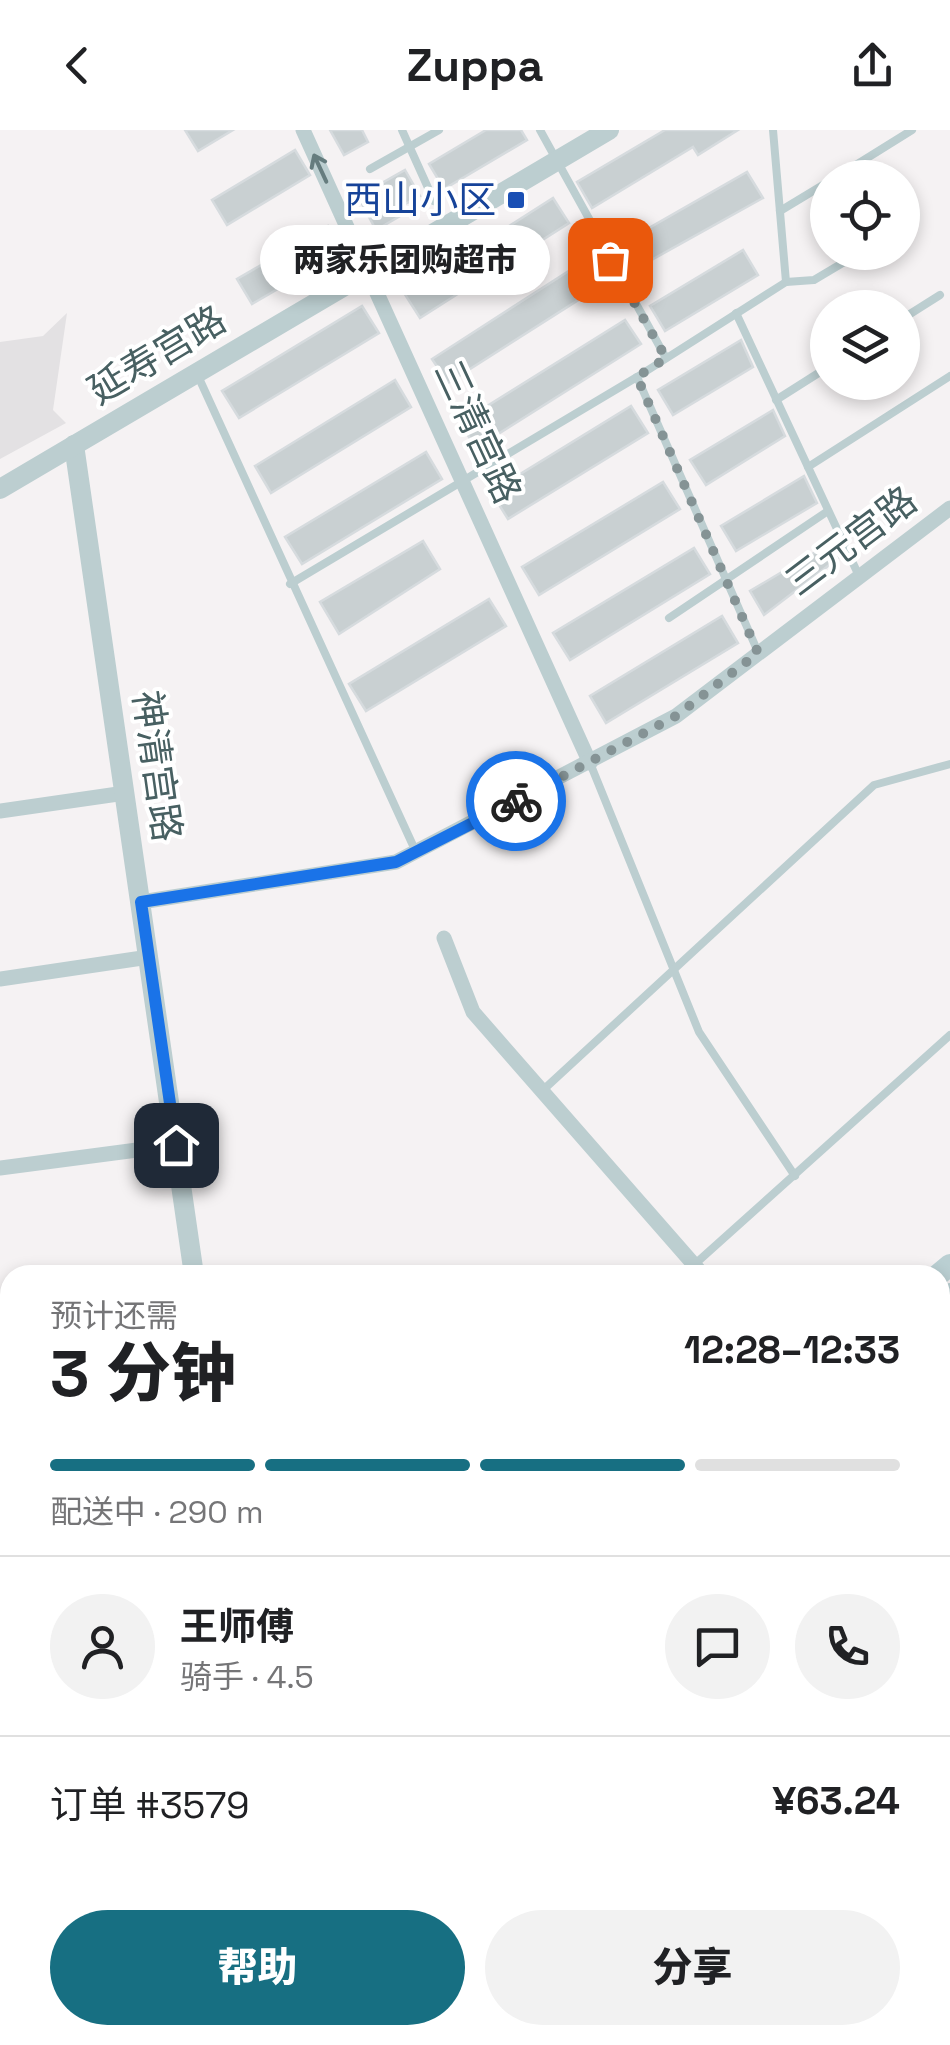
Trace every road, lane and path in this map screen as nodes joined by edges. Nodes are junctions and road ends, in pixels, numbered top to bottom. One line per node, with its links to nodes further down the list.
1 (303, 130): 15 (street, 三清宫路, one-way to 1)
2 (402, 130): 8 (lane)
3 (439, 130): 8 (lane)
4 (540, 130): 10 (lane)
5 (609, 130): 10 (street, 延寿宫路)
6 (773, 130): 14 (lane)
7 (912, 130): 9 (lane)
8 (409, 146): 11 (lane); 13 (lane)
9 (864, 160)
10 (554, 162): 15 (street, 延寿宫路); 21 (lane)
11 (370, 169)
12 (810, 193): 14 (lane)
13 (434, 201)
14 (780, 211): 17 (lane)
15 (368, 270): 22 (street, 延寿宫路); 29 (street, 三清宫路)
16 (831, 270): 17 (lane)
17 (786, 282): 20 (lane)
18 (940, 294): 19 (lane)
19 (920, 307)
20 (736, 313): 21 (lane); 26 (lane)
21 (666, 358): 24 (lane)
22 (196, 372): 27 (street, 延寿宫路); 35 (lane)
23 (950, 376): 28 (lane)
24 (637, 377): 29 (lane); 34 (lane)
25 (810, 378): 26 (lane)
26 (776, 400): 28 (lane)
27 (74, 445): 30 (street, 延寿宫路); 40 (street, 神清宫路)
28 (808, 467): 32 (lane)
29 (464, 477): 35 (lane); 38 (street, 三清宫路)
30 (0, 489)
31 (950, 508): 33 (street, 三元宫路)
32 (828, 511): 33 (lane); 34 (lane)
33 (859, 576): 37 (street, 三元宫路)
34 (725, 578): 36 (lane); 37 (lane)
35 (290, 584): 42 (lane)
36 (669, 618)
37 (758, 653): 38 (street, 三元宫路)
38 (590, 763): 42 (street, 三元宫路); 46 (lane)
39 (950, 764): 46 (lane)
40 (125, 793): 41 (street); 43 (street, 神清宫路)
41 (0, 812)
42 (416, 852): 43 (street, 三元宫路)
43 (141, 902): 45 (street, 神清宫路)
44 (444, 938): 49 (street)
45 (149, 957): 47 (street); 50 (street, 神清宫路)
46 (673, 968): 49 (lane); 52 (lane)
47 (0, 979)
48 (950, 1035): 52 (lane)
49 (540, 1093): 54 (street)
50 (176, 1145): 51 (street); 53 (street, 神清宫路)
51 (0, 1168)
52 (795, 1176): 55 (lane)
53 (193, 1265)
54 (695, 1265)
55 (704, 1265)

